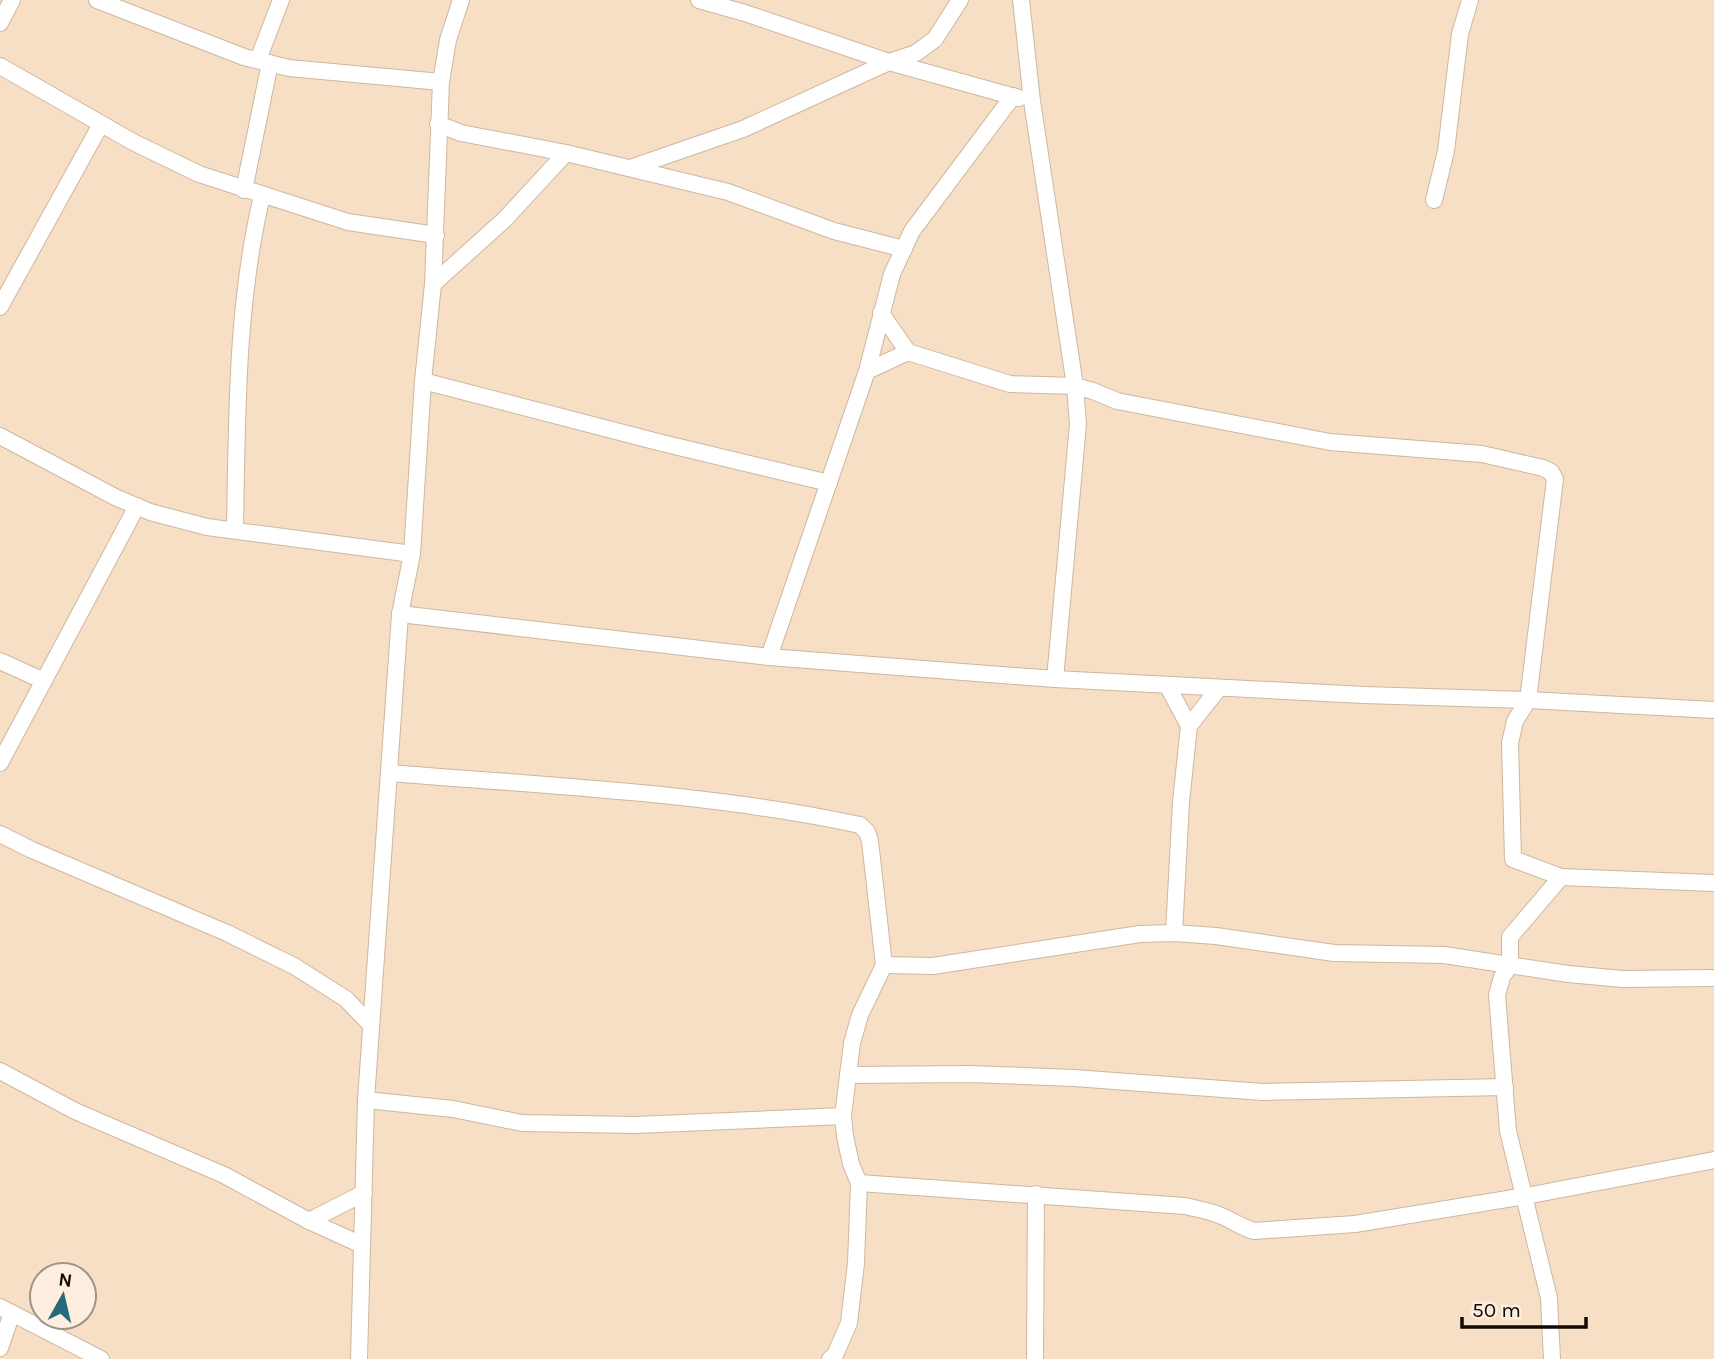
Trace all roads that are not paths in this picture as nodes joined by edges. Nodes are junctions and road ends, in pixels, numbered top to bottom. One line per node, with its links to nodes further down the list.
1 (12, 0): 10 (street)
2 (97, 0): 11 (street)
3 (281, 0): 11 (street)
4 (461, 0): 14 (street)
5 (699, 0): 9 (street)
6 (960, 0): 12 (street)
7 (1021, 0): 16 (street)
8 (1470, 0): 23 (street)
9 (747, 6): 12 (street)
10 (0, 23)
11 (264, 62): 14 (street); 21 (street)
12 (889, 62): 15 (street); 20 (street)
13 (0, 66): 17 (street)
14 (441, 82): 18 (street)
15 (1013, 96): 16 (street); 25 (street)
16 (1032, 101): 32 (street)
17 (101, 124): 21 (street); 27 (street)
18 (438, 124): 19 (street); 24 (street)
19 (566, 153): 20 (street); 26 (street)
20 (629, 168): 25 (street)
21 (244, 190): 22 (street)
22 (262, 196): 24 (street); 36 (street)
23 (1434, 200)
24 (436, 235): 26 (street)
25 (904, 249): 28 (street)
26 (433, 284): 31 (street)
27 (0, 307)
28 (881, 313): 29 (street); 30 (street)
29 (908, 352): 30 (street); 32 (street)
30 (867, 371): 34 (street)
31 (423, 381): 34 (street); 37 (street)
32 (1075, 386): 41 (street); 45 (street)
33 (0, 436): 35 (street)
34 (828, 483): 39 (street)
35 (137, 506): 36 (street); 42 (street)
36 (235, 530): 37 (street)
37 (412, 554): 38 (street)
38 (400, 614): 39 (street); 49 (street)
39 (769, 657): 41 (street)
40 (0, 661): 42 (street)
41 (1055, 679): 43 (street)
42 (44, 681): 48 (street)
43 (1167, 685): 44 (street); 47 (street)
44 (1219, 688): 45 (street); 47 (street)
45 (1528, 700): 46 (street); 51 (street)
46 (1714, 710)
47 (1189, 726): 53 (street)
48 (0, 762)
49 (390, 773): 54 (street); 57 (street)
50 (0, 834): 58 (street)
51 (1561, 877): 52 (street); 55 (street)
52 (1714, 883)
53 (1174, 933): 54 (street); 55 (street)
54 (884, 965): 61 (street)
55 (1510, 965): 56 (street); 62 (street)
56 (1714, 978)
57 (374, 986): 58 (street); 59 (street)
58 (346, 999): 59 (street)
59 (371, 1025): 63 (street)
60 (0, 1070): 70 (street)
61 (848, 1075): 62 (street); 64 (street)
62 (1505, 1087): 69 (street)
63 (366, 1100): 64 (street); 67 (street)
64 (843, 1116): 66 (street)
65 (1714, 1160): 69 (street)
66 (859, 1184): 68 (street); 76 (street)
67 (363, 1193): 70 (street); 71 (street)
68 (1036, 1194): 69 (street); 77 (street)
69 (1526, 1196): 78 (street)
70 (309, 1221): 71 (street)
71 (362, 1245): 75 (street)
72 (6, 1310): 73 (street); 74 (street)
73 (0, 1348)
74 (102, 1359)
75 (359, 1359)
76 (830, 1359)
77 (1035, 1359)
78 (1552, 1359)

